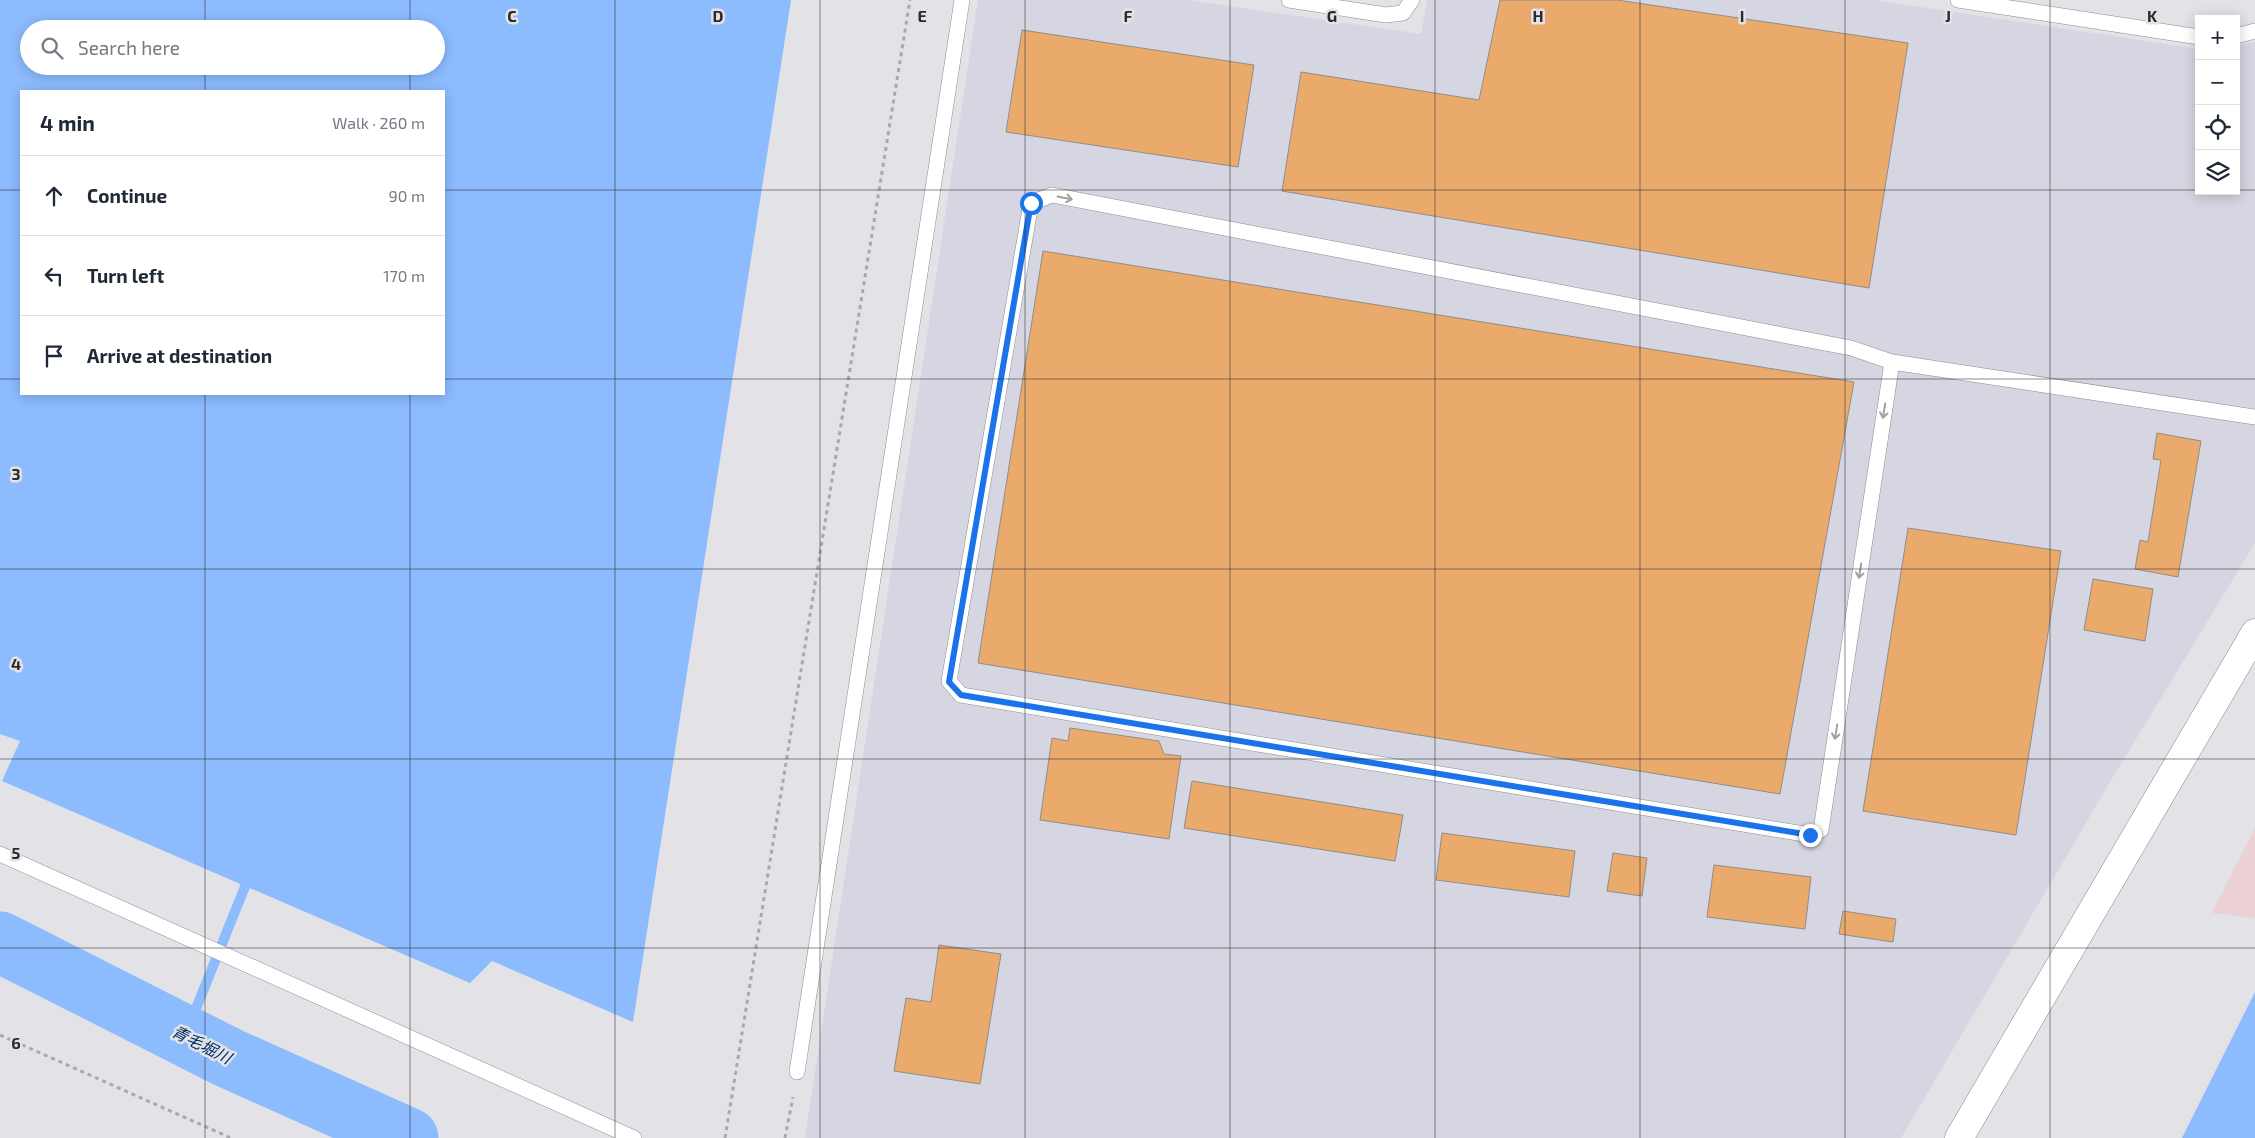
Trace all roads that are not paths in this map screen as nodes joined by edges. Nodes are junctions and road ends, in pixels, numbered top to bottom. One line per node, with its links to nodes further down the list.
1 (962, 0): 12 (lane)
2 (1288, 0): 3 (lane)
3 (1412, 0)
4 (1958, 0): 7 (lane)
5 (2255, 31): 6 (lane)
6 (2240, 35)
7 (2195, 36)
8 (1892, 362): 8 (lane, one-way to 8); 9 (lane)
9 (2255, 416)
10 (2255, 633): 14 (street)
11 (0, 854): 13 (lane)
12 (797, 1072)
13 (634, 1138)
14 (1959, 1138)

